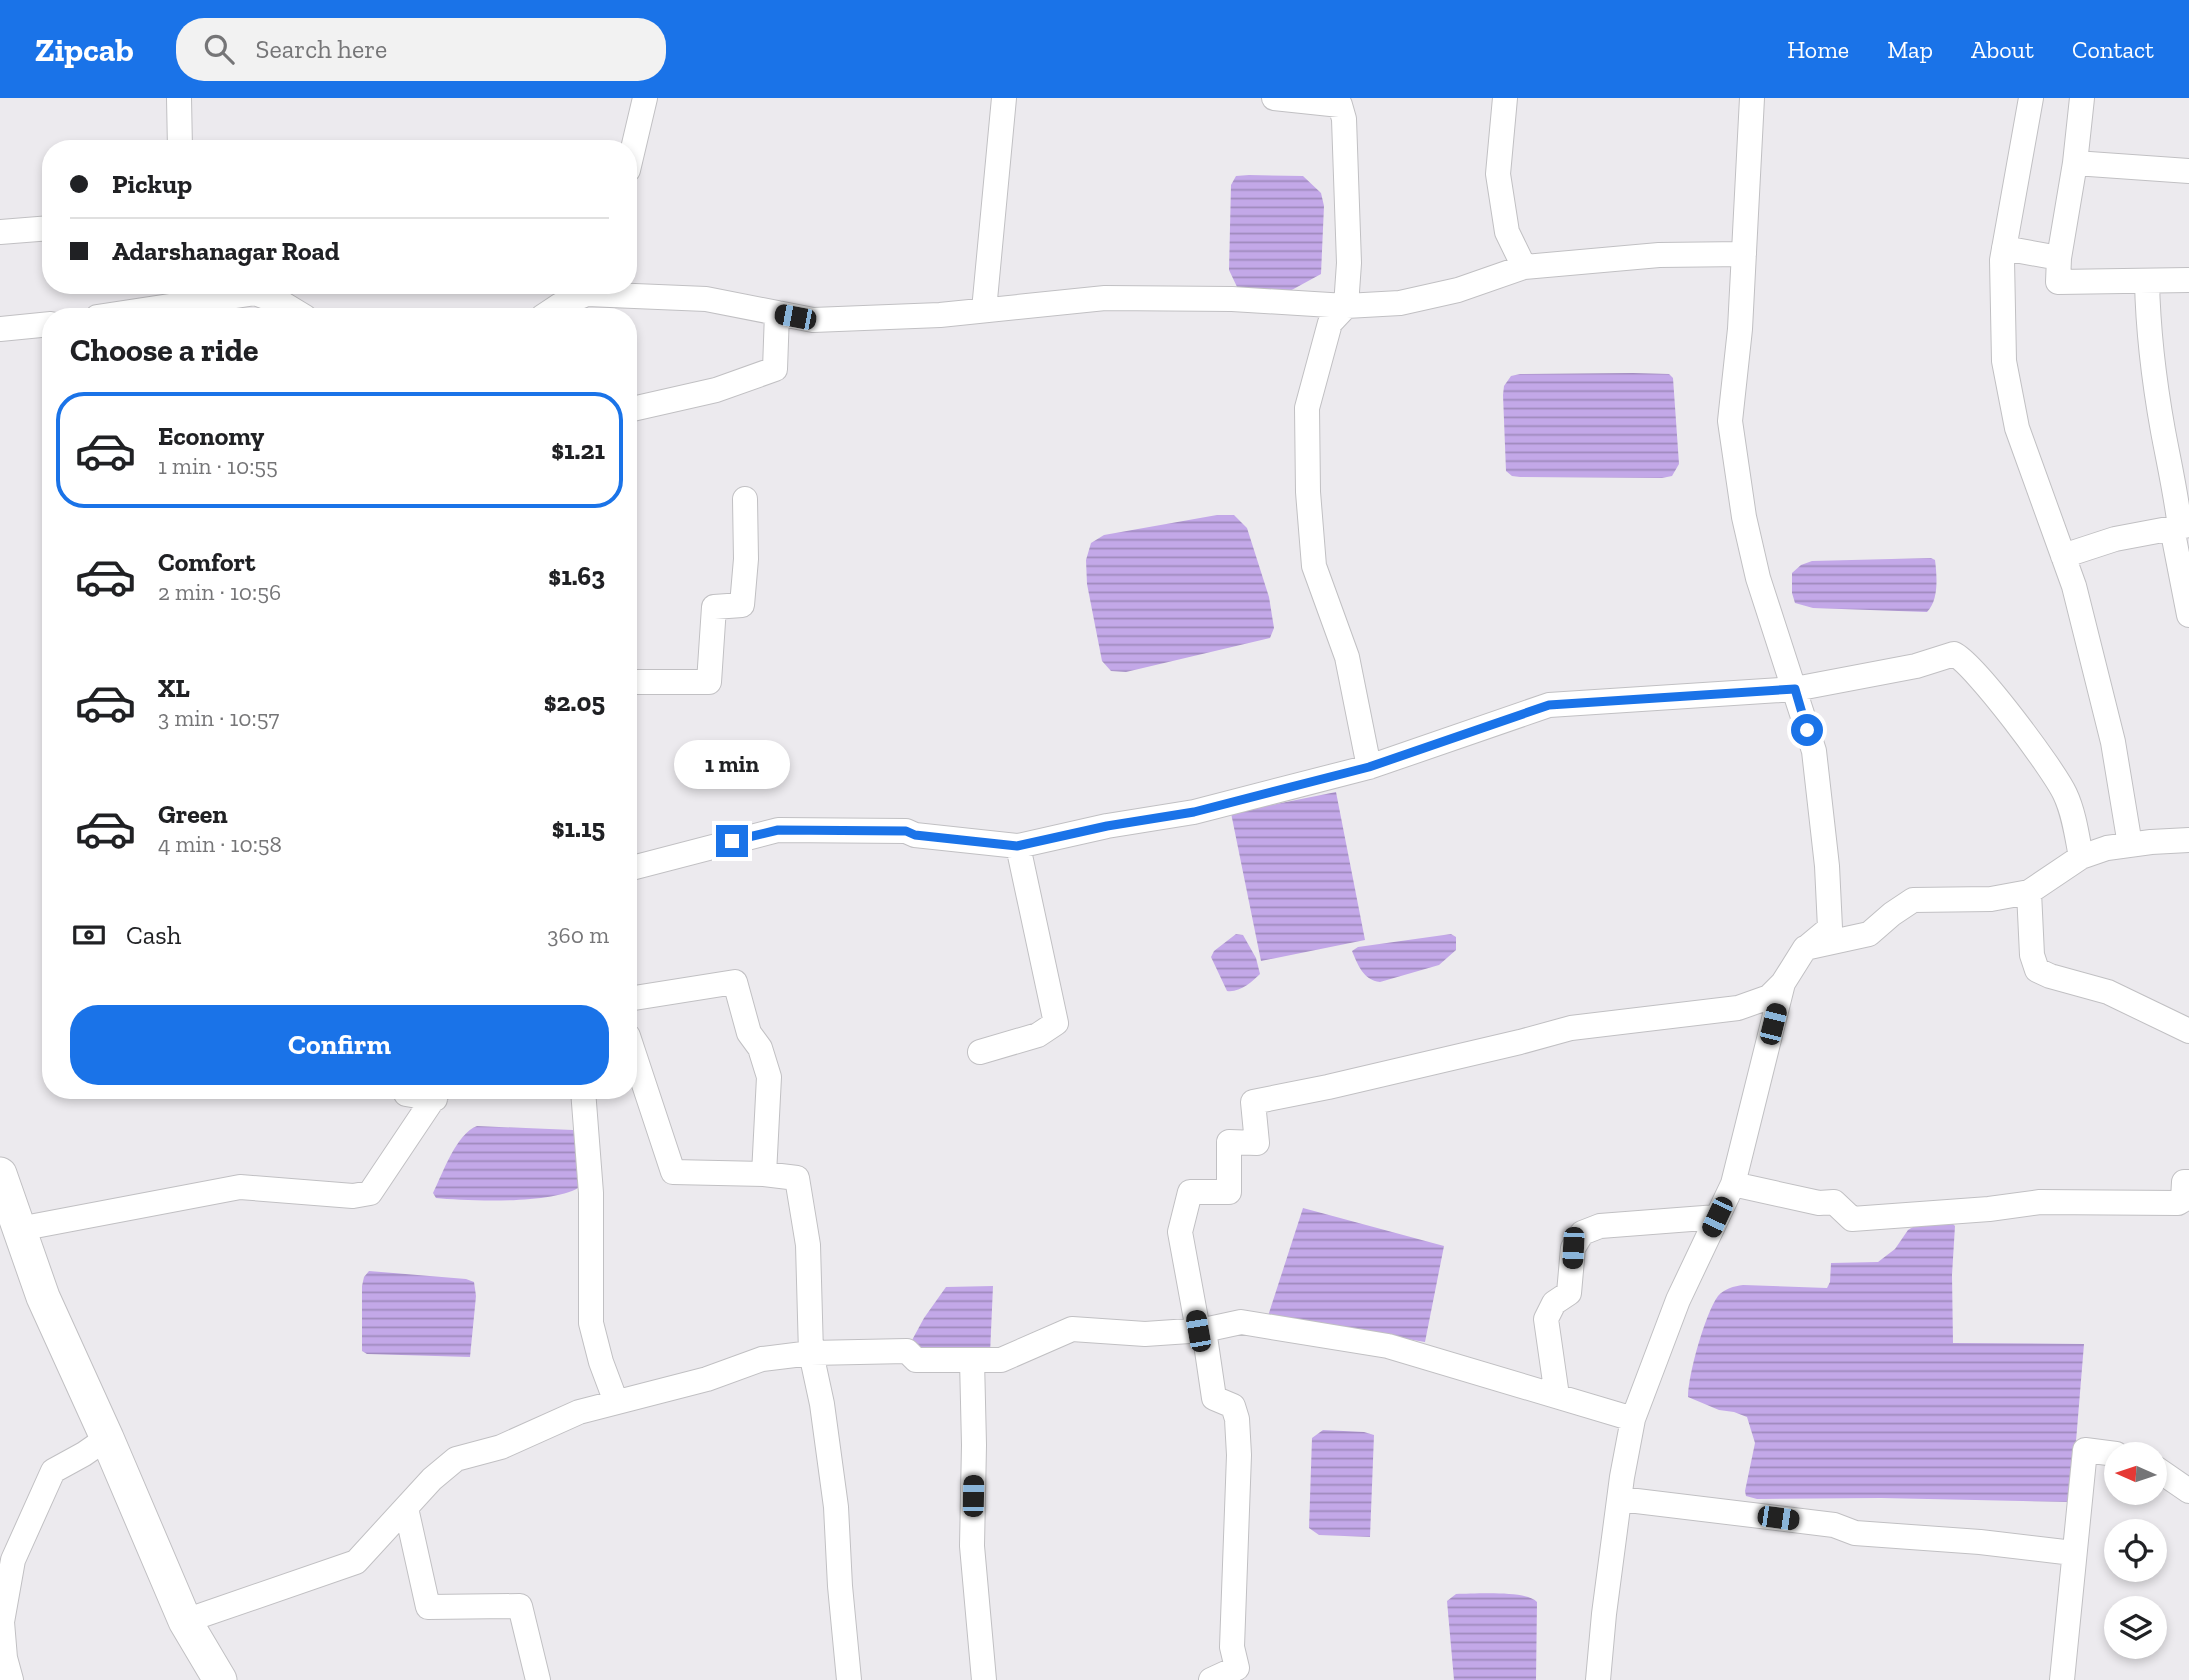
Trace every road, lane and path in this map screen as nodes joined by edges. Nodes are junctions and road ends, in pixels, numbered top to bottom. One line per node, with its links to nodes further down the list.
1 (179, 98): 9 (street)
2 (645, 98): 10 (street)
3 (1004, 98): 28 (street)
4 (1274, 98): 24 (street)
5 (1505, 98): 18 (street)
6 (1752, 98): 16 (street)
7 (2031, 98): 15 (street)
8 (2082, 98): 11 (street)
9 (180, 140)
10 (635, 140)
11 (2075, 163): 12 (street); 17 (street)
12 (2189, 171)
13 (42, 229): 14 (street)
14 (0, 232)
15 (2004, 248): 17 (street); 35 (street)
16 (1744, 254): 18 (street); 38 (street)
17 (2059, 258): 20 (street)
18 (1524, 267): 24 (street)
19 (2189, 280): 20 (street)
20 (2147, 281): 34 (street)
21 (244, 294): 25 (street)
22 (256, 294): 26 (street)
23 (588, 299): 27 (street); 29 (street)
24 (1346, 306): 28 (street); 39 (street)
25 (224, 307)
26 (289, 308)
27 (556, 308)
28 (984, 310): 29 (street)
29 (777, 313): 32 (street)
30 (42, 325): 31 (street)
31 (0, 330)
32 (637, 408)
33 (745, 499): 37 (street)
34 (2180, 527): 35 (street); 36 (street)
35 (2063, 556): 41 (street)
36 (2189, 615)
37 (637, 682)
38 (1795, 689): 39 (street); 43 (street); 46 (street)
39 (1369, 767): 42 (street)
40 (2189, 840): 41 (street)
41 (2130, 845): 43 (street)
42 (1017, 846): 44 (street); 50 (street)
43 (2081, 857): 45 (street)
44 (637, 867)
45 (2029, 892): 46 (street); 49 (street)
46 (1805, 948): 47 (street)
47 (1783, 983): 57 (street); 60 (street)
48 (637, 998): 55 (street)
49 (2189, 1031)
50 (980, 1052)
51 (637, 1063): 55 (street)
52 (434, 1099): 59 (street)
53 (584, 1099): 64 (street)
54 (0, 1174): 59 (main road)
55 (764, 1174): 61 (street)
56 (2189, 1182): 57 (street)
57 (1733, 1184): 58 (street)
58 (1717, 1217): 63 (street); 65 (street)
59 (19, 1229): 66 (main road)
60 (1201, 1330): 62 (street); 63 (street); 79 (street)
61 (811, 1353): 62 (street); 64 (street); 77 (street)
62 (972, 1360): 78 (street)
63 (1557, 1396): 65 (street)
64 (616, 1402): 71 (street)
65 (1633, 1419): 70 (street)
66 (107, 1438): 73 (main road); 74 (street)
67 (2104, 1452): 72 (street)
68 (2167, 1476): 69 (street)
69 (2189, 1492)
70 (1619, 1499): 72 (street); 80 (street)
71 (406, 1508): 73 (street); 76 (street)
72 (2073, 1553): 81 (street)
73 (185, 1621): 75 (main road)
74 (11, 1680)
75 (220, 1680)
76 (538, 1680)
77 (849, 1680)
78 (984, 1680)
79 (1211, 1680)
80 (1598, 1680)
81 (2062, 1680)

